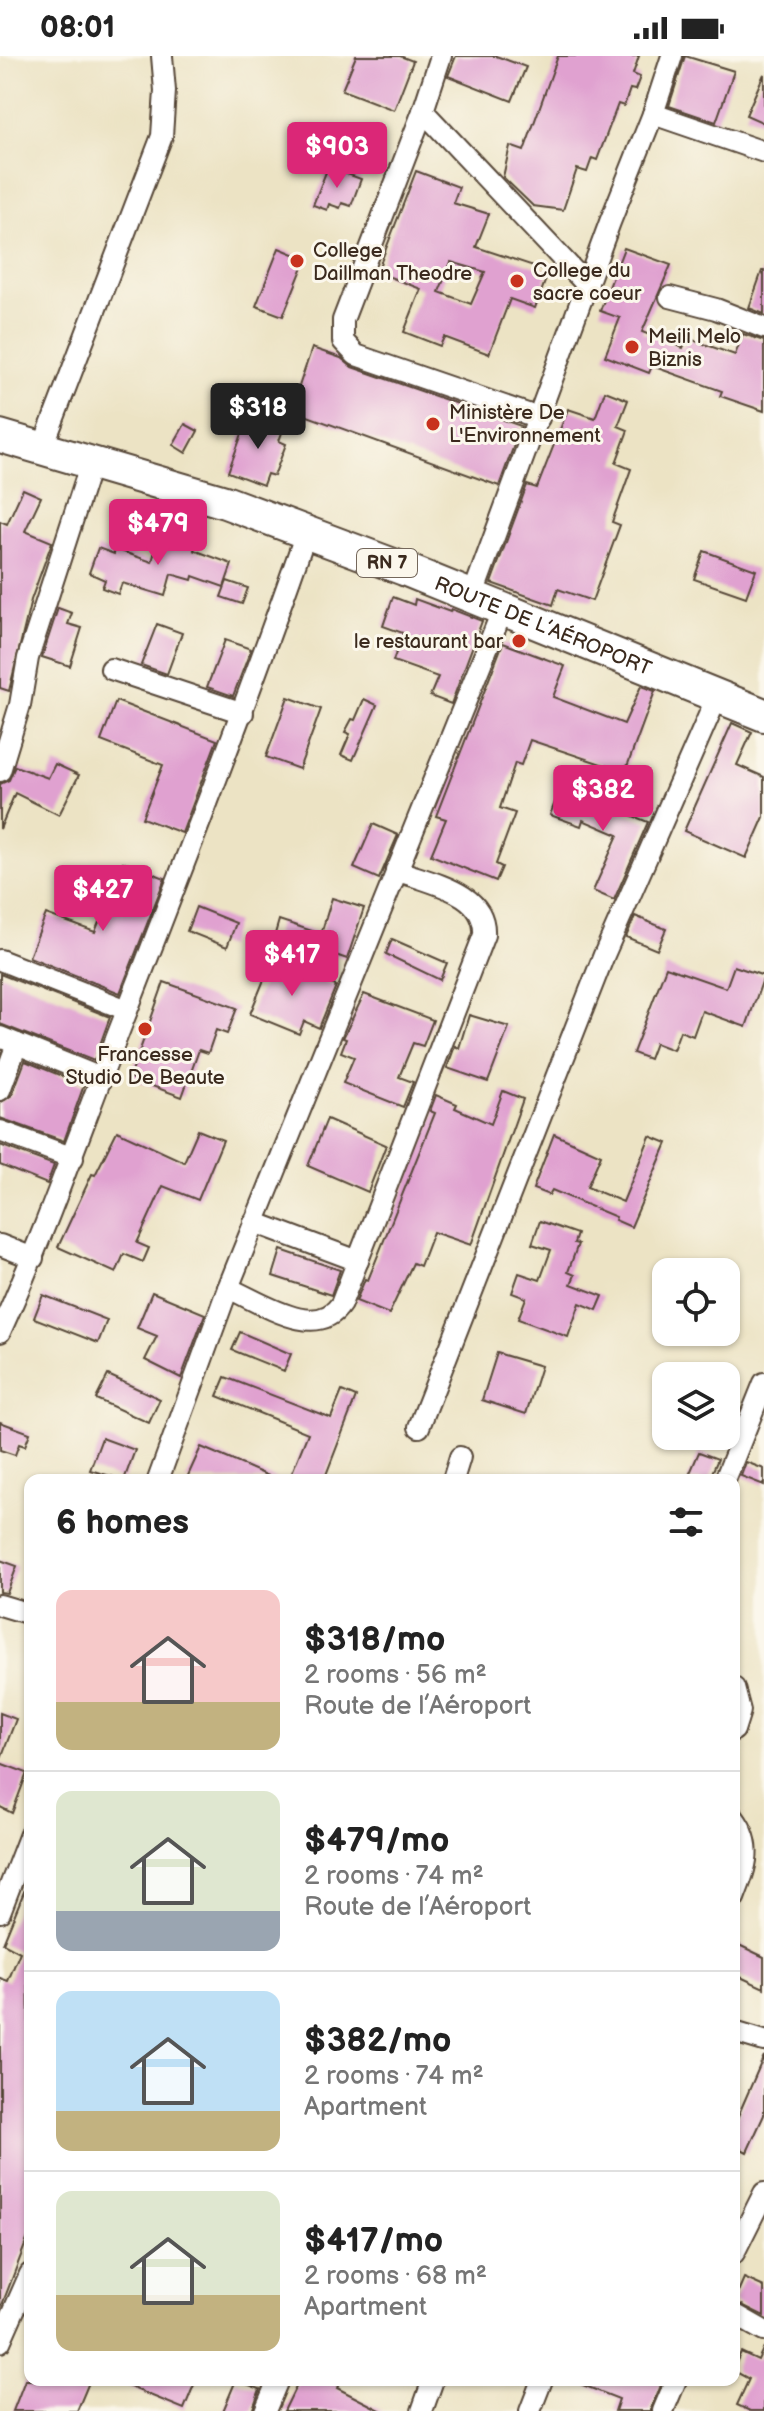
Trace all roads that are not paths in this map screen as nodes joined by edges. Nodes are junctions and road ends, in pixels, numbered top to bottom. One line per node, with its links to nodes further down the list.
1 (162, 56): 12 (street)
2 (441, 56): 4 (street)
3 (672, 56): 5 (street)
4 (423, 111): 7 (street); 10 (street)
5 (653, 114): 6 (street); 7 (street)
6 (764, 152)
7 (588, 286): 10 (street)
8 (670, 297): 9 (street)
9 (764, 328)
10 (539, 418): 15 (street)
11 (0, 436): 12 (main road, ROUTE DE L’AÉROPORT / RN 7)
12 (42, 449): 13 (main road, ROUTE DE L’AÉROPORT / RN 7)
13 (91, 463): 14 (main road, ROUTE DE L’AÉROPORT / RN 7); 21 (street)
14 (306, 533): 15 (main road, ROUTE DE L’AÉROPORT / RN 7); 19 (street)
15 (472, 597): 16 (main road, ROUTE DE L’AÉROPORT / RN 7)
16 (503, 609): 18 (main road, ROUTE DE L’AÉROPORT / RN 7); 22 (street)
17 (111, 669): 19 (street)
18 (717, 697): 20 (main road, ROUTE DE L’AÉROPORT / RN 7); 37 (street)
19 (243, 713): 24 (street)
20 (764, 715)
21 (0, 771)
22 (396, 870): 30 (street); 33 (street)
23 (0, 960): 24 (street)
24 (127, 1010): 26 (street)
25 (8, 1041): 26 (street); 27 (street)
26 (101, 1078): 29 (street)
27 (0, 1090)
28 (0, 1131): 29 (street)
29 (73, 1158): 32 (street)
30 (254, 1222): 33 (street); 34 (street)
31 (0, 1245): 32 (street)
32 (33, 1258): 35 (street)
33 (358, 1261): 34 (street)
34 (228, 1288): 39 (street)
35 (0, 1332)
36 (764, 1383): 41 (street)
37 (419, 1427)
38 (460, 1457): 40 (street)
39 (160, 1474)
40 (455, 1474)
41 (727, 1474)
42 (0, 1605): 43 (street)
43 (24, 1612)
44 (740, 1828): 46 (street)
45 (24, 1855): 47 (street)
46 (740, 1878)
47 (0, 1912)
48 (740, 2034): 49 (street)
49 (764, 2041)
50 (764, 2193): 51 (street)
51 (740, 2241)
52 (24, 2292): 55 (street)
53 (740, 2317): 54 (street)
54 (764, 2331)
55 (0, 2342)
56 (275, 2386): 60 (street)
57 (431, 2386): 61 (street)
58 (540, 2386): 62 (street)
59 (673, 2386): 63 (street)
60 (265, 2411)
61 (422, 2411)
62 (530, 2411)
63 (663, 2411)

